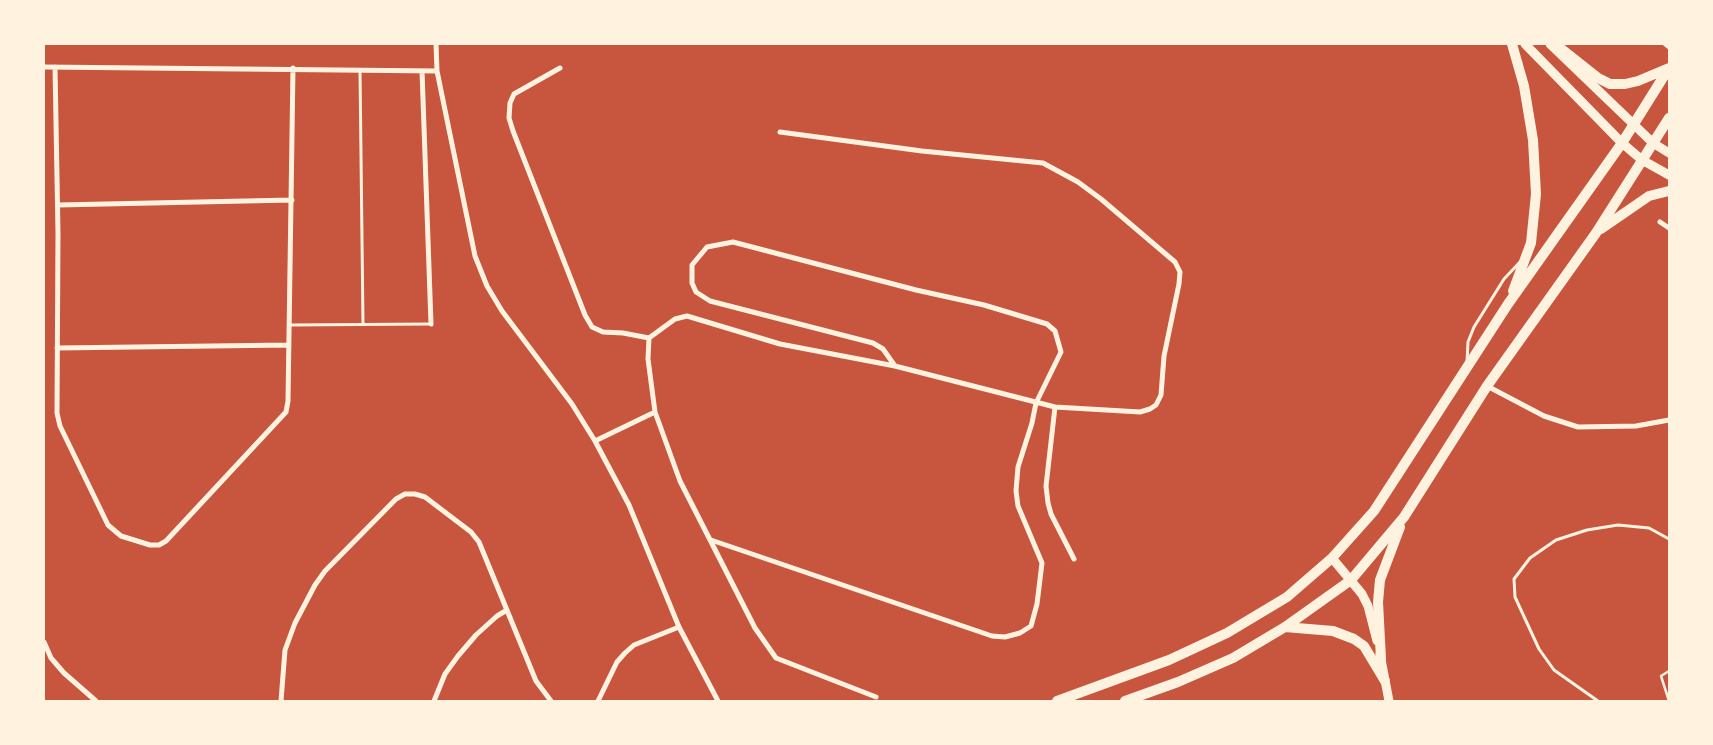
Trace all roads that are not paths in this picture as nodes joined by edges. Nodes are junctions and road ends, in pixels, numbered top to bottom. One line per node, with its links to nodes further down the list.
1 (436, 44): 15 (street)
2 (1512, 44): 30 (highway)
3 (1525, 44): 19 (main road)
4 (1550, 44): 17 (main road)
5 (1555, 44): 12 (highway)
6 (1664, 44): 7 (lane)
7 (1669, 48)
8 (44, 67): 9 (street)
9 (55, 67): 10 (street); 26 (street)
10 (293, 68): 13 (street); 25 (street)
11 (560, 68): 35 (street)
12 (1669, 68): 17 (highway)
13 (360, 70): 14 (street); 32 (lane)
14 (422, 71): 15 (street); 33 (street)
15 (437, 71): 45 (street)
16 (1669, 118): 20 (highway)
17 (1633, 126): 19 (highway); 20 (main road)
18 (780, 132): 42 (street)
19 (1622, 143): 22 (main road); 31 (highway)
20 (1653, 143): 21 (main road); 22 (highway)
21 (1669, 153)
22 (1642, 160): 23 (main road); 29 (highway)
23 (1669, 175)
24 (1669, 191): 29 (highway)
25 (292, 200): 26 (street); 34 (street)
26 (58, 205): 37 (street)
27 (1660, 222): 28 (street)
28 (1669, 228)
29 (1596, 233): 40 (highway)
30 (1526, 254): 31 (highway); 39 (lane)
31 (1508, 304): 39 (highway)
32 (363, 324): 33 (lane); 34 (lane)
33 (431, 324)
34 (290, 325): 36 (street)
35 (649, 338): 38 (street); 43 (street)
36 (289, 346): 37 (street); 37 (street)
37 (57, 348)
38 (895, 366): 41 (street); 41 (street)
39 (1466, 368): 49 (highway)
40 (1487, 386): 44 (street); 46 (highway)
41 (1036, 403): 42 (street); 48 (street)
42 (1055, 407): 50 (street)
43 (655, 412): 45 (street); 48 (street)
44 (1669, 420)
45 (594, 441): 53 (street)
46 (1404, 517): 51 (highway); 56 (highway)
47 (1669, 539): 68 (lane)
48 (711, 540): 58 (street)
49 (1332, 558): 51 (main road); 65 (highway)
50 (1074, 559)
51 (1351, 580): 54 (highway); 56 (main road)
52 (507, 610): 60 (street); 61 (street); 62 (street)
53 (679, 627): 63 (street); 64 (street)
54 (1285, 627): 57 (highway); 66 (highway)
55 (44, 642): 59 (street)
56 (1381, 658): 57 (main road)
57 (1385, 682): 67 (main road)
58 (876, 697)
59 (96, 701)
60 (281, 701)
61 (434, 701)
62 (551, 701)
63 (598, 701)
64 (718, 701)
65 (1056, 701)
66 (1125, 701)
67 (1389, 701)
68 (1598, 701)

